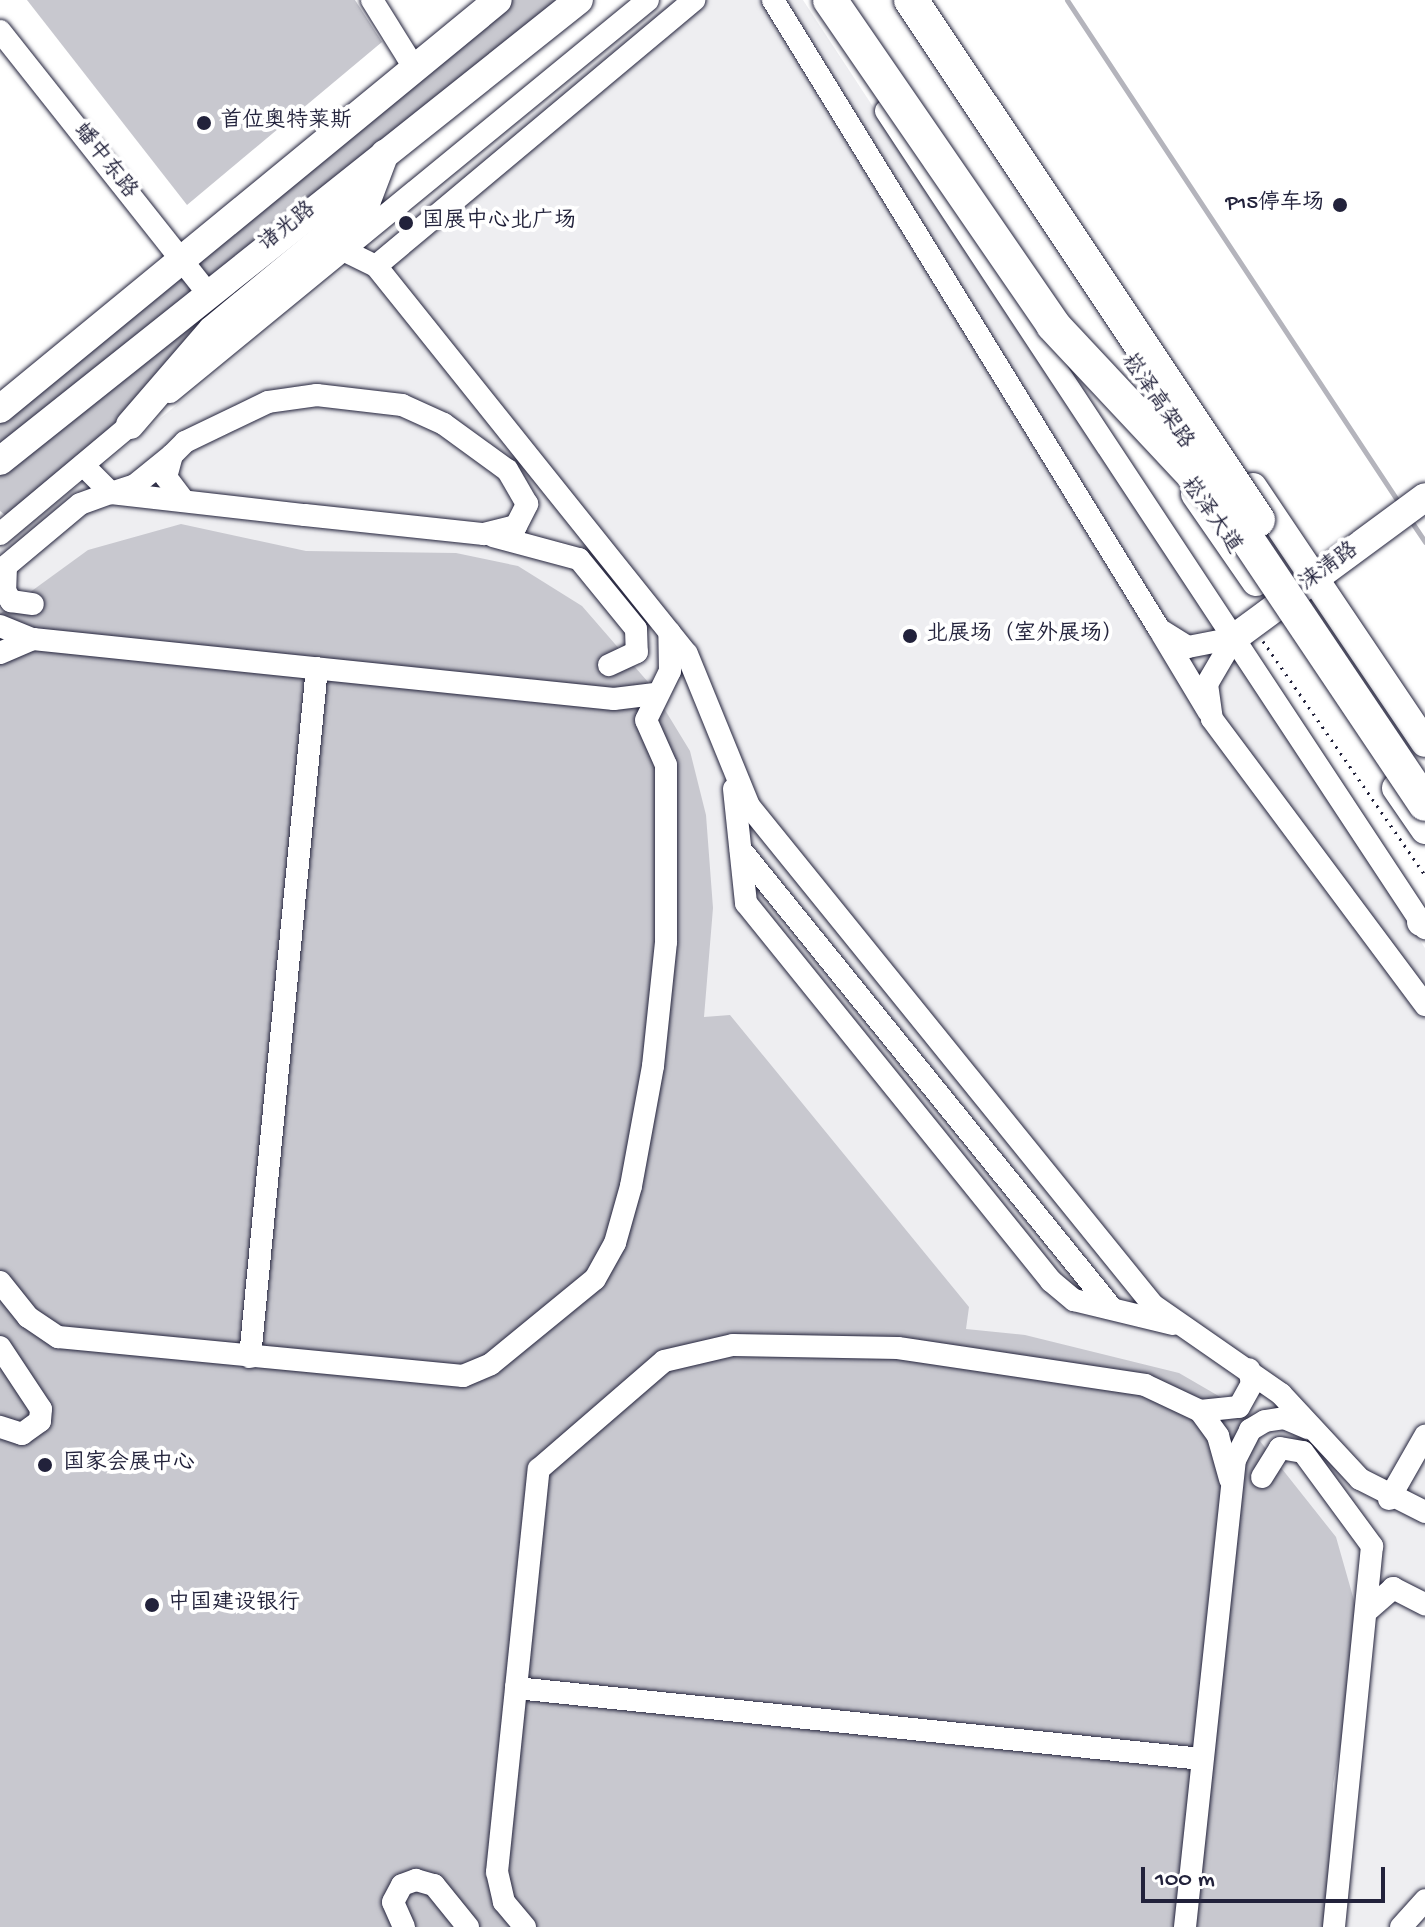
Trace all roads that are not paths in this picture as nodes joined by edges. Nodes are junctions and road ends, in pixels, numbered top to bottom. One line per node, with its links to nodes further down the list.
1 (372, 0): 14 (street)
2 (498, 0): 14 (main road, 诸光路)
3 (579, 0): 15 (main road, 诸光路)
4 (648, 0): 16 (street)
5 (694, 0): 18 (street)
6 (773, 0): 37 (street)
7 (813, 0): 34 (street)
8 (830, 0): 28 (highway, bridge)
9 (864, 0): 34 (main road, 崧泽大道)
10 (888, 0): 28 (highway, 崧泽高架路, bridge)
11 (911, 0): 51 (highway, 崧泽高架路, bridge)
12 (929, 0): 32 (main road)
13 (0, 31): 17 (street, 蟠中东路)
14 (415, 69): 17 (main road, 诸光路)
15 (385, 152): 19 (main road, 诸光路); 21 (main road)
16 (343, 250): 18 (street); 21 (street)
17 (181, 259): 19 (street, 蟠中东路); 20 (main road, 诸光路)
18 (376, 266): 38 (street)
19 (207, 292): 23 (main road, 诸光路)
20 (0, 409)
21 (130, 425): 24 (street)
22 (172, 455): 25 (street); 27 (street); 30 (street)
23 (0, 461)
24 (83, 465): 25 (street); 29 (street)
25 (111, 493): 27 (street); 31 (street)
26 (1425, 497): 32 (main road, 涞清路)
27 (184, 501): 30 (street)
28 (1231, 515): 52 (highway, 崧泽高架路, bridge)
29 (0, 534)
30 (484, 534): 36 (street)
31 (3, 568): 33 (street)
32 (1316, 580): 34 (main road, 涞清路); 49 (main road)
33 (33, 604)
34 (1253, 624): 37 (street); 47 (street); 53 (main road, 崧泽大道); 55 (street)
35 (0, 626): 39 (street)
36 (636, 629): 42 (street); 43 (street)
37 (1159, 629): 47 (street)
38 (669, 632): 42 (street); 50 (street)
39 (33, 639): 40 (street); 41 (street); 44 (street)
40 (0, 644)
41 (0, 653)
42 (669, 656): 45 (street)
43 (609, 665)
44 (317, 668): 46 (street); 61 (street)
45 (653, 694): 46 (street); 48 (street)
46 (591, 696): 48 (street)
47 (1212, 719): 56 (street)
48 (650, 733): 61 (street)
49 (1425, 743)
50 (728, 752): 54 (street); 59 (street)
51 (1425, 770)
52 (1425, 804)
53 (1425, 830)
54 (741, 850): 58 (street); 58 (street)
55 (1424, 924)
56 (1425, 1005)
57 (0, 1282): 61 (street)
58 (1110, 1306): 59 (street)
59 (1173, 1324): 62 (street)
60 (0, 1347): 64 (street)
61 (250, 1357)
62 (1249, 1369): 63 (street); 65 (street)
63 (1200, 1411): 68 (street); 73 (street)
64 (0, 1427)
65 (1319, 1435): 68 (street); 69 (street)
66 (1425, 1436): 69 (street)
67 (1262, 1477): 72 (street)
68 (1230, 1479): 74 (street)
69 (1389, 1499): 70 (street)
70 (1425, 1512)
71 (1425, 1604): 72 (street)
72 (1367, 1611): 80 (street)
73 (516, 1688): 74 (street); 78 (street)
74 (1202, 1759): 79 (street)
75 (1425, 1900): 81 (street)
76 (404, 1927): 77 (street)
77 (468, 1927)
78 (525, 1927)
79 (1185, 1927)
80 (1334, 1927)
81 (1401, 1927)

